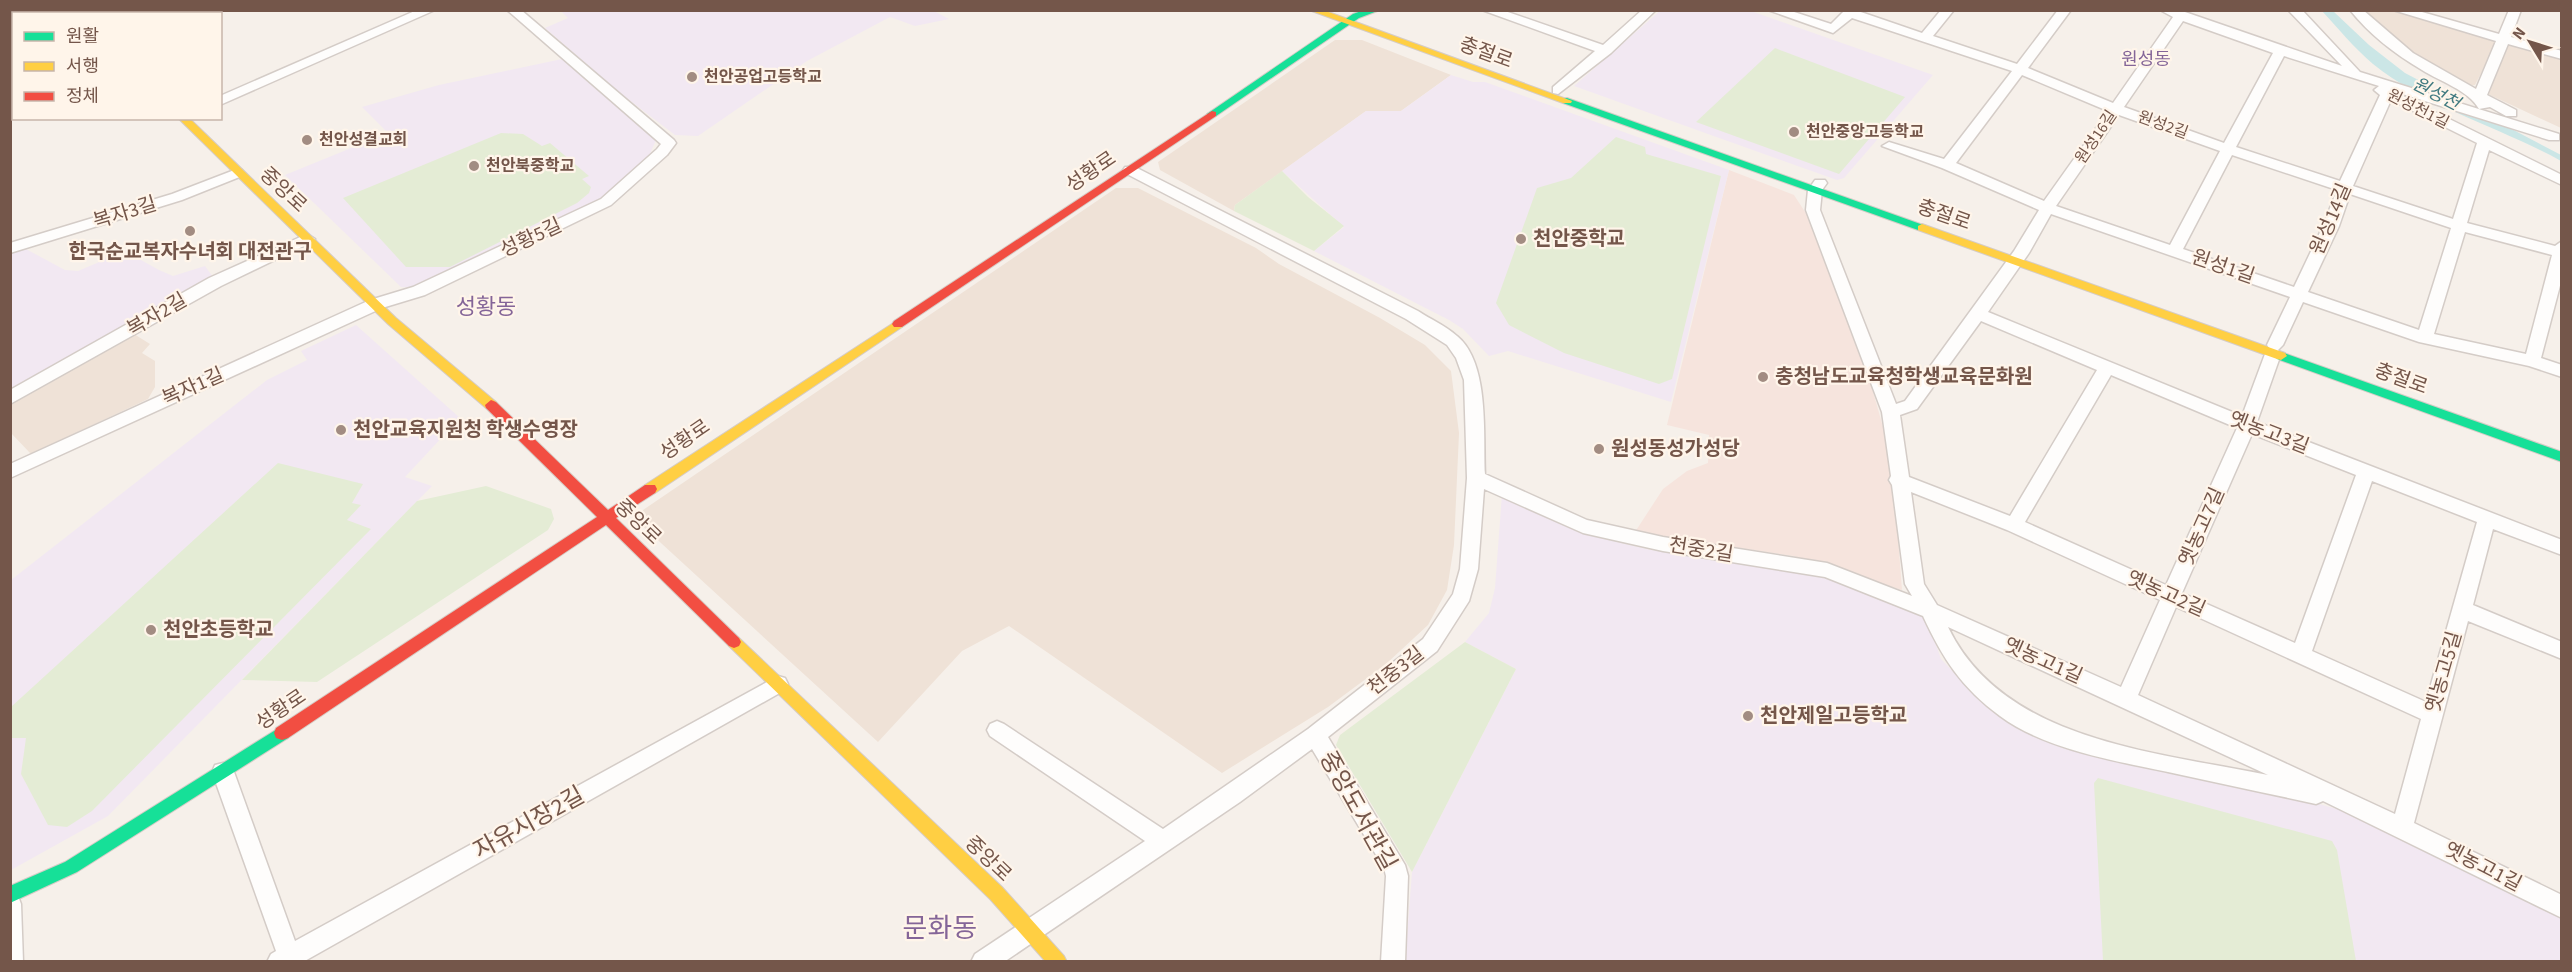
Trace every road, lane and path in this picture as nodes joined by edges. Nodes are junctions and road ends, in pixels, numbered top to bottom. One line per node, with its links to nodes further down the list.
1 (429, 10): 29 (street)
2 (513, 10): 52 (street, 성황5길)
3 (1313, 10): 18 (street, 충절로)
4 (1340, 10): 18 (street, 충절로)
5 (1376, 10): 18 (street, 성황로)
6 (1488, 10): 21 (street)
7 (1650, 10): 21 (street)
8 (1774, 10): 16 (street, 원성2길)
9 (1948, 10): 19 (street)
10 (2065, 10): 24 (street)
11 (2166, 10): 17 (street)
12 (2294, 10): 25 (street, 원성천1길)
13 (2356, 10): 28 (street)
14 (2399, 10): 20 (street)
15 (2515, 10): 20 (street)
16 (1851, 12): 19 (street, 원성2길)
17 (2181, 15): 22 (street); 30 (street, 원성16길)
18 (1351, 20): 26 (street, 충절로); 38 (street, 성황로); 41 (street, 충절로)
19 (1925, 38): 24 (street, 원성2길)
20 (2503, 38): 23 (street); 28 (street)
21 (1606, 50): 26 (street)
22 (2280, 51): 25 (street); 36 (street)
23 (2562, 55)
24 (2019, 69): 30 (street, 원성2길); 37 (street)
25 (2357, 74): 27 (street, 원성천1길); 31 (street)
26 (1558, 90): 41 (street, 충절로)
27 (2387, 94): 34 (street, 원성천1길); 42 (street, 원성14길)
28 (2480, 96): 31 (street); 33 (street)
29 (222, 100)
30 (2116, 109): 36 (street, 원성2길); 43 (street, 원성16길)
31 (2487, 114): 33 (street)
32 (185, 120): 39 (street, 중앙로)
33 (2558, 138)
34 (2484, 142): 40 (street, 원성천1길); 44 (street)
35 (1889, 146): 37 (street, 원성1길)
36 (2228, 149): 42 (street, 원성2길); 48 (street)
37 (1947, 165): 43 (street, 원성1길)
38 (1130, 170): 66 (street, 천중3길); 68 (street, 성황로)
39 (237, 173): 45 (street, 중앙로); 46 (street, 복자3길)
40 (2562, 181)
41 (1818, 186): 49 (street, 충절로); 60 (street)
42 (2345, 187): 44 (street, 원성2길); 50 (street, 원성14길)
43 (2047, 208): 48 (street, 원성1길); 49 (street, 원성16길)
44 (2457, 225): 47 (street, 원성2길); 54 (street)
45 (307, 239): 52 (street, 중앙로); 59 (street, 복자2길)
46 (10, 248)
47 (2561, 249): 51 (street)
48 (2175, 250): 50 (street, 원성1길)
49 (2018, 257): 53 (street, 원성16길); 55 (street, 충절로)
50 (2298, 293): 54 (street, 원성1길); 55 (street, 원성14길)
51 (2556, 296): 56 (street)
52 (375, 304): 65 (street, 복자1길); 68 (street, 중앙로)
53 (1978, 314): 57 (street, 옛농고3길); 60 (street, 원성16길)
54 (2425, 338): 56 (street, 원성1길)
55 (2274, 349): 61 (street, 옛농고7길); 62 (street, 충절로); 63 (street, 충절로)
56 (2532, 362): 58 (street, 원성1길)
57 (2107, 367): 61 (street, 옛농고3길); 70 (street)
58 (2562, 371)
59 (10, 398)
60 (1891, 412): 67 (street)
61 (2247, 425): 64 (street, 옛농고3길); 72 (street, 옛농고7길)
62 (2562, 444)
63 (2562, 457)
64 (2366, 471): 69 (street, 옛농고3길); 76 (street)
65 (10, 472)
66 (1476, 478): 74 (street, 천중2길); 81 (street, 천중3길)
67 (1899, 480): 70 (street, 옛농고2길); 74 (street)
68 (604, 517): 77 (street, 중앙로); 82 (street, 성황로)
69 (2487, 518): 71 (street, 옛농고3길); 73 (street, 옛농고5길)
70 (2014, 525): 72 (street, 옛농고2길)
71 (2562, 548)
72 (2172, 596): 76 (street, 옛농고2길); 78 (street, 옛농고7길)
73 (2462, 609): 75 (street); 79 (street, 옛농고5길)
74 (1930, 611): 78 (street, 옛농고1길); 83 (street)
75 (2562, 651)
76 (2301, 655): 79 (street, 옛농고2길)
77 (778, 684): 89 (street, 중앙로); 90 (street, 자유시장2길)
78 (2126, 698): 83 (street, 옛농고1길)
79 (2432, 714): 84 (street, 옛농고5길)
80 (997, 730): 85 (street)
81 (1315, 735): 85 (street, 천중3길); 94 (street, 중앙도서관길)
82 (223, 772): 86 (street, 성황로); 90 (street)
83 (2344, 800): 84 (street, 옛농고1길)
84 (2402, 826): 88 (street, 옛농고1길)
85 (1161, 840): 89 (street, 천중3길)
86 (10, 895)
87 (10, 904): 91 (street)
88 (2562, 907)
89 (1028, 931): 92 (street, 천중3길); 93 (street, 중앙로)
90 (286, 960)
91 (11, 962)
92 (982, 962)
93 (1058, 962)
94 (1393, 962)

